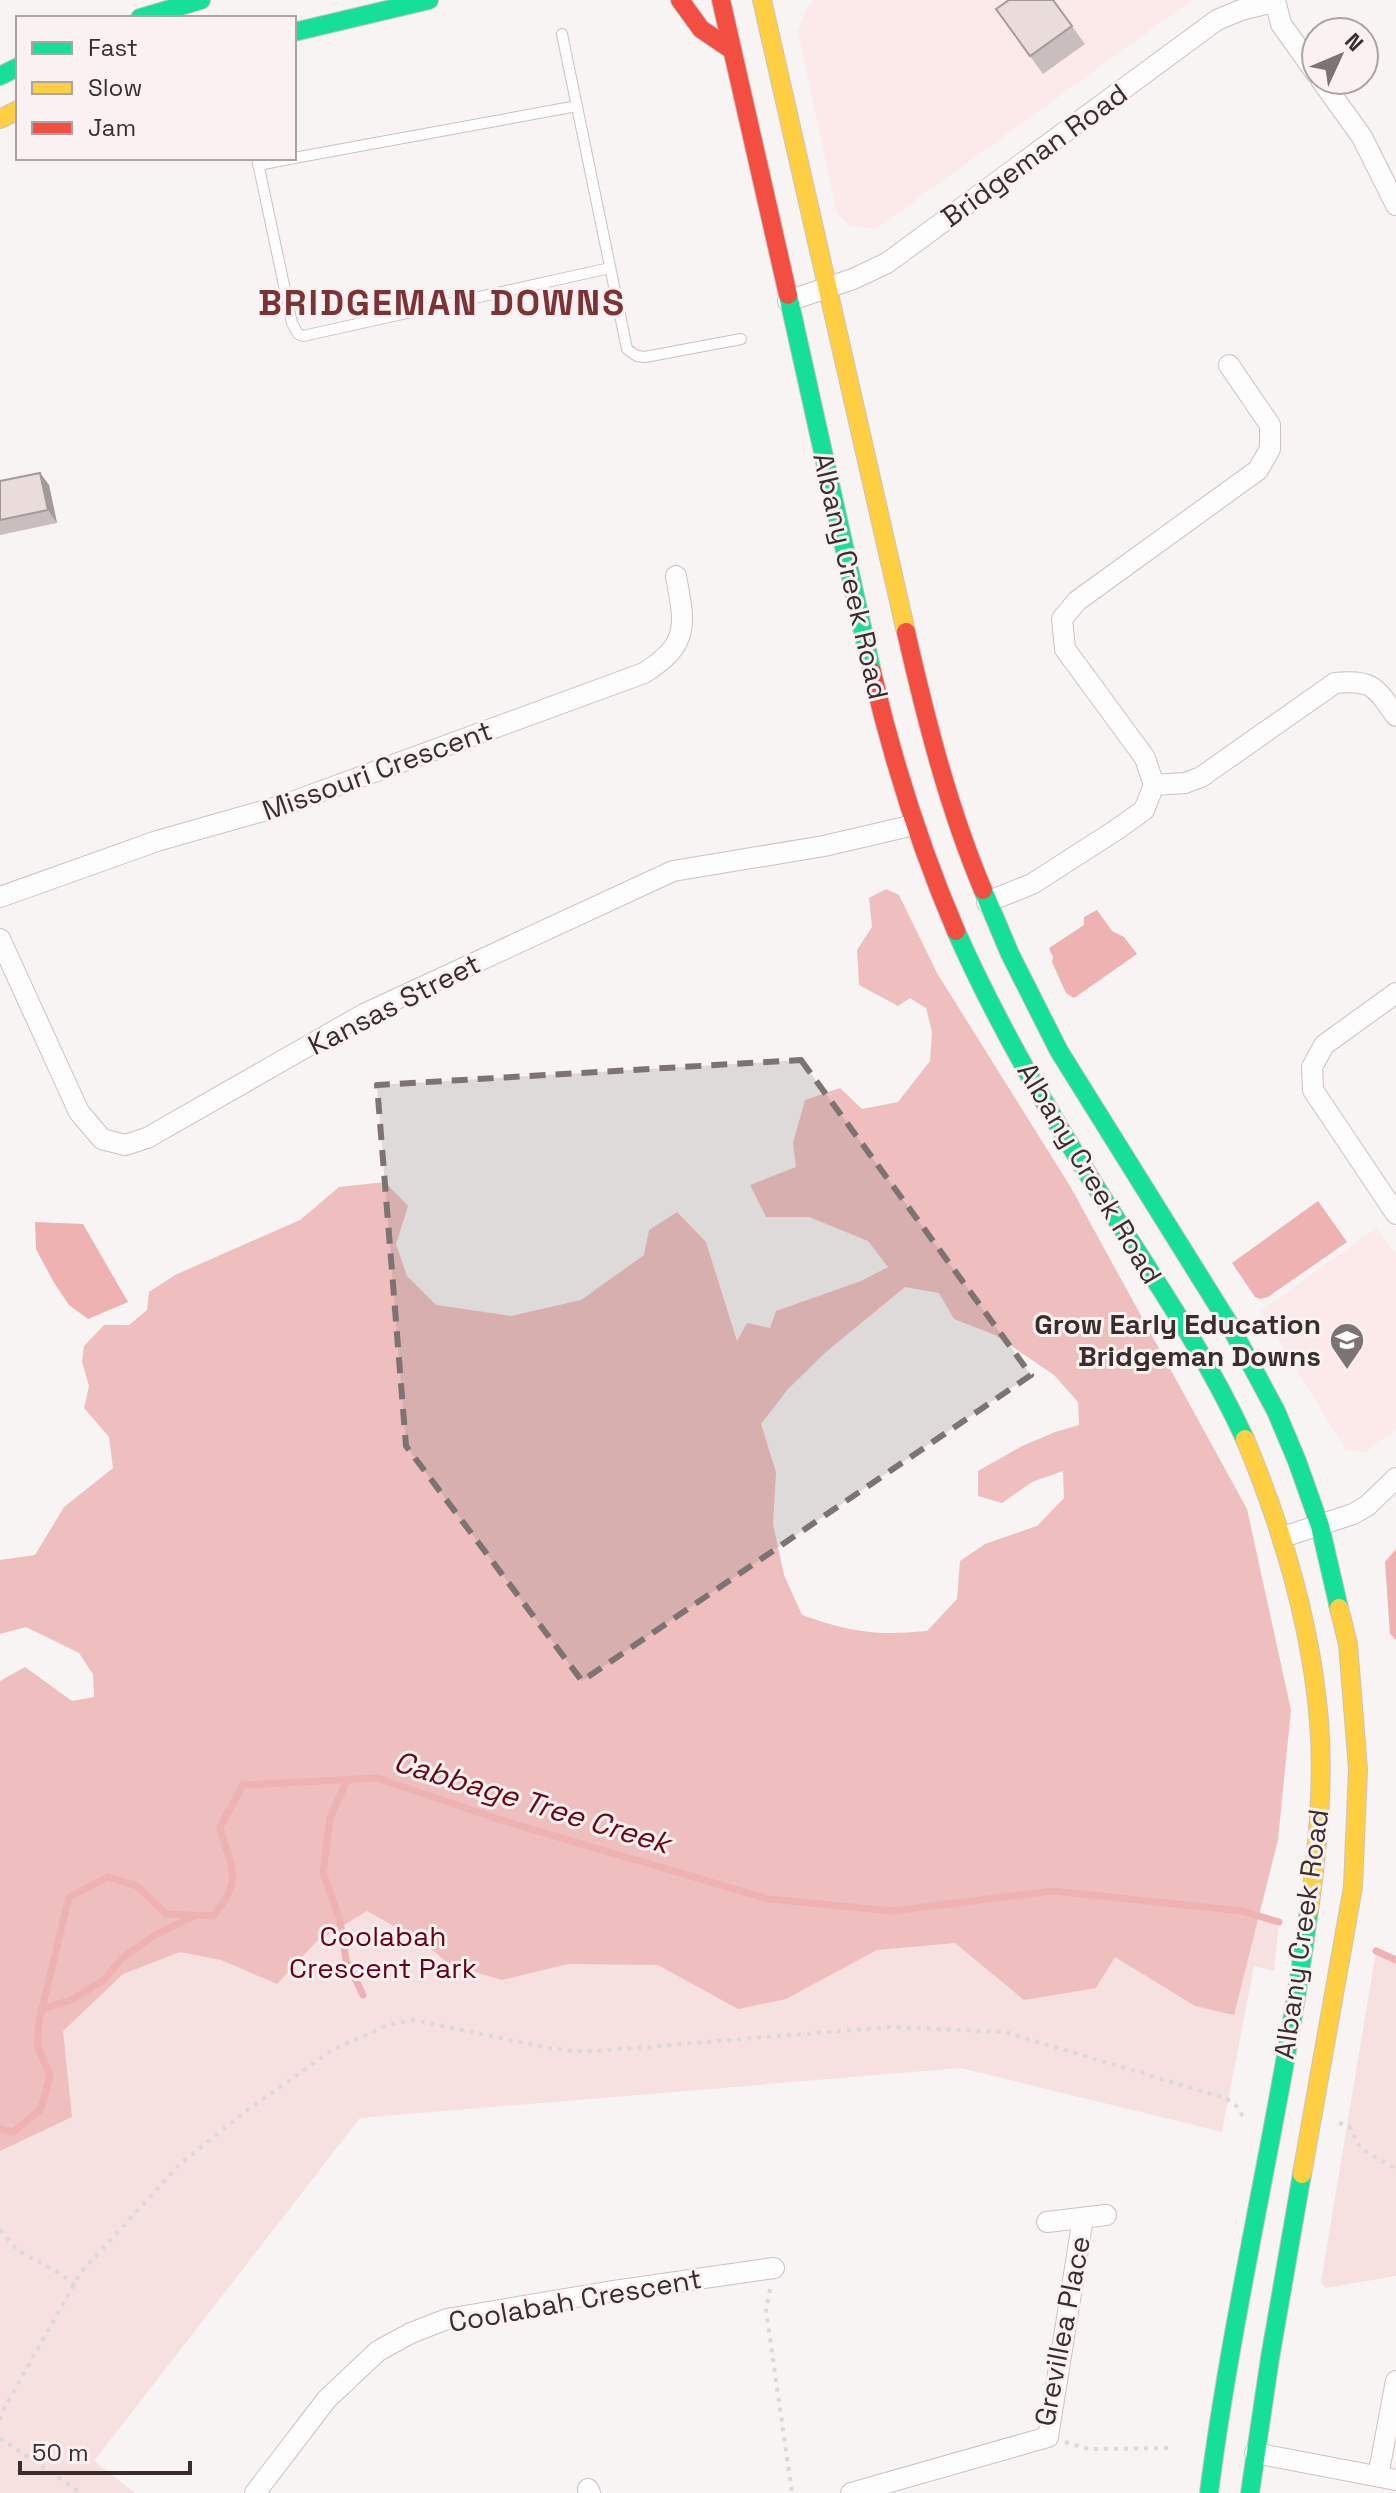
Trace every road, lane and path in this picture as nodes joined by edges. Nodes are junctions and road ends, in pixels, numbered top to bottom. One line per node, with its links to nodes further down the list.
1 (201, 0): 7 (main road)
2 (429, 0): 8 (main road)
3 (680, 0): 10 (main road)
4 (721, 0): 10 (main road, Albany Creek Road)
5 (1275, 1): 11 (street); 18 (street, Bridgeman Road)
6 (767, 3): 18 (main road, Albany Creek Road)
7 (147, 16)
8 (296, 32)
9 (562, 34): 13 (lane)
10 (732, 50): 19 (main road, Albany Creek Road)
11 (1300, 51)
12 (1333, 96): 16 (street)
13 (577, 106): 14 (lane); 17 (lane)
14 (296, 158)
15 (257, 161): 17 (lane)
16 (1396, 205)
17 (610, 268): 20 (lane)
18 (829, 289): 19 (street, Bridgeman Road); 27 (main road, Albany Creek Road)
19 (788, 301): 25 (main road, Albany Creek Road)
20 (741, 339)
21 (1229, 365): 24 (street)
22 (676, 576): 26 (street, Missouri Crescent)
23 (1396, 716): 24 (street)
24 (1154, 785): 27 (street)
25 (914, 825): 28 (street, Kansas Street); 33 (main road, Albany Creek Road)
26 (0, 897)
27 (987, 902): 32 (main road, Albany Creek Road)
28 (0, 939)
29 (1396, 993): 30 (street)
30 (1396, 1214)
31 (1396, 1478): 32 (street)
32 (1320, 1526): 33 (street); 48 (main road, Albany Creek Road)
33 (1283, 1537): 54 (main road, Albany Creek Road)
34 (1334, 2121): 36 (path)
35 (1255, 2125): 42 (path)
36 (1396, 2169)
37 (1106, 2215): 38 (street, Grevillea Place)
38 (1083, 2218): 39 (street, Grevillea Place); 45 (street, Grevillea Place)
39 (1047, 2222)
40 (0, 2230): 42 (path)
41 (774, 2268): 51 (street, Coolabah Crescent); 52 (path)
42 (74, 2285): 44 (path)
43 (1396, 2381): 49 (street)
44 (0, 2420)
45 (1048, 2437): 47 (path); 53 (street, Grevillea Place)
46 (0, 2438): 50 (path)
47 (1171, 2448)
48 (1255, 2453): 49 (street); 55 (main road, Albany Creek Road)
49 (1387, 2478)
50 (81, 2493)
51 (255, 2493)
52 (792, 2493)
53 (851, 2493)
54 (1209, 2493)
55 (1250, 2493)

